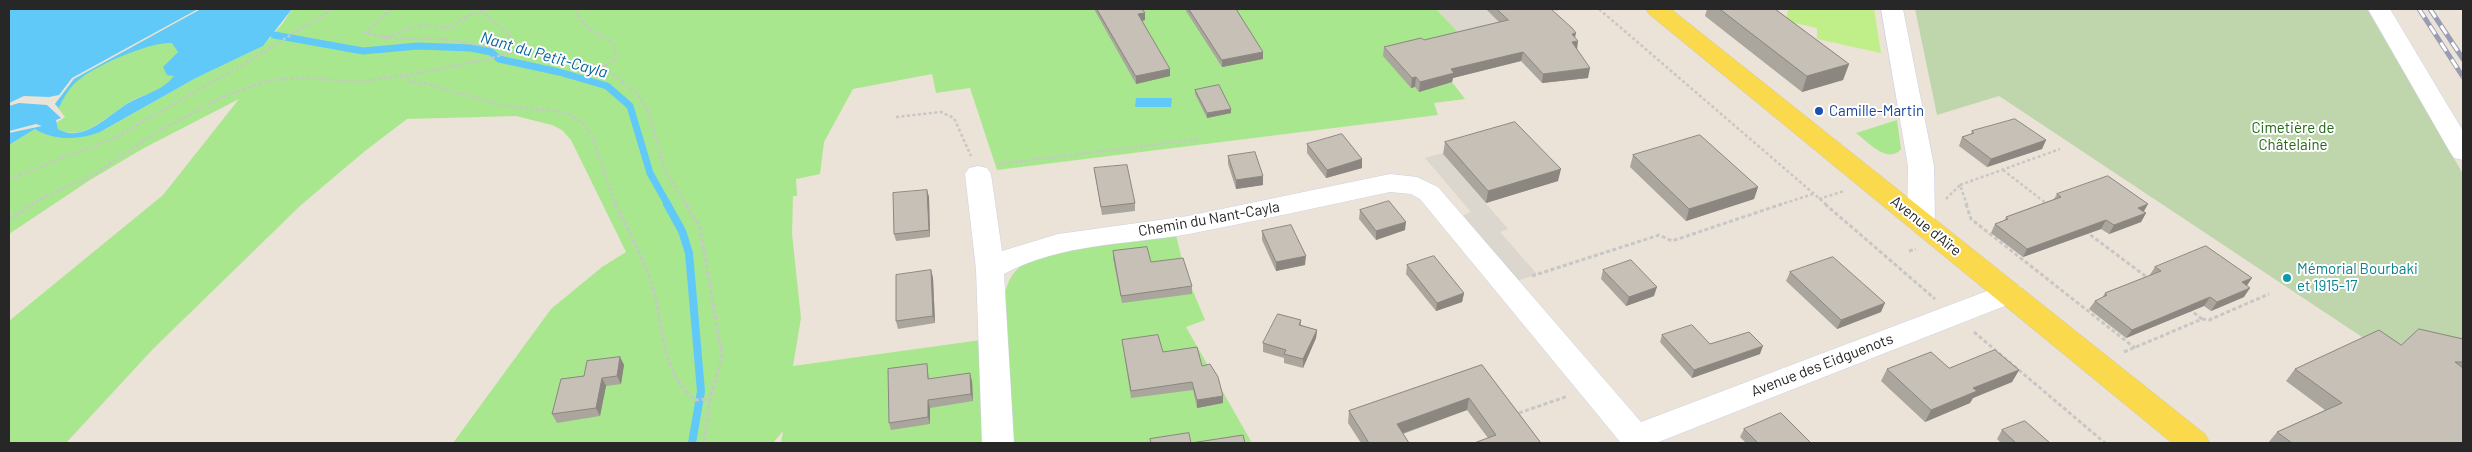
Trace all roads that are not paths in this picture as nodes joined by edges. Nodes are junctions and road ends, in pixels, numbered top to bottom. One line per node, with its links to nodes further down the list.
1 (1657, 9): 7 (main road, Avenue d'Aïre)
2 (1892, 9): 7 (street)
3 (2379, 9): 4 (street)
4 (2463, 152)
5 (982, 165): 8 (street)
6 (1429, 193): 8 (street, Chemin du Nant-Cayla); 10 (street, Avenue des Eidguenots)
7 (1921, 222): 9 (main road, Avenue d'Aïre)
8 (990, 269): 11 (street)
9 (2010, 294): 10 (street, Avenue des Eidguenots); 12 (main road, Avenue d'Aïre)
10 (1637, 440)
11 (998, 443)
12 (2194, 443)

